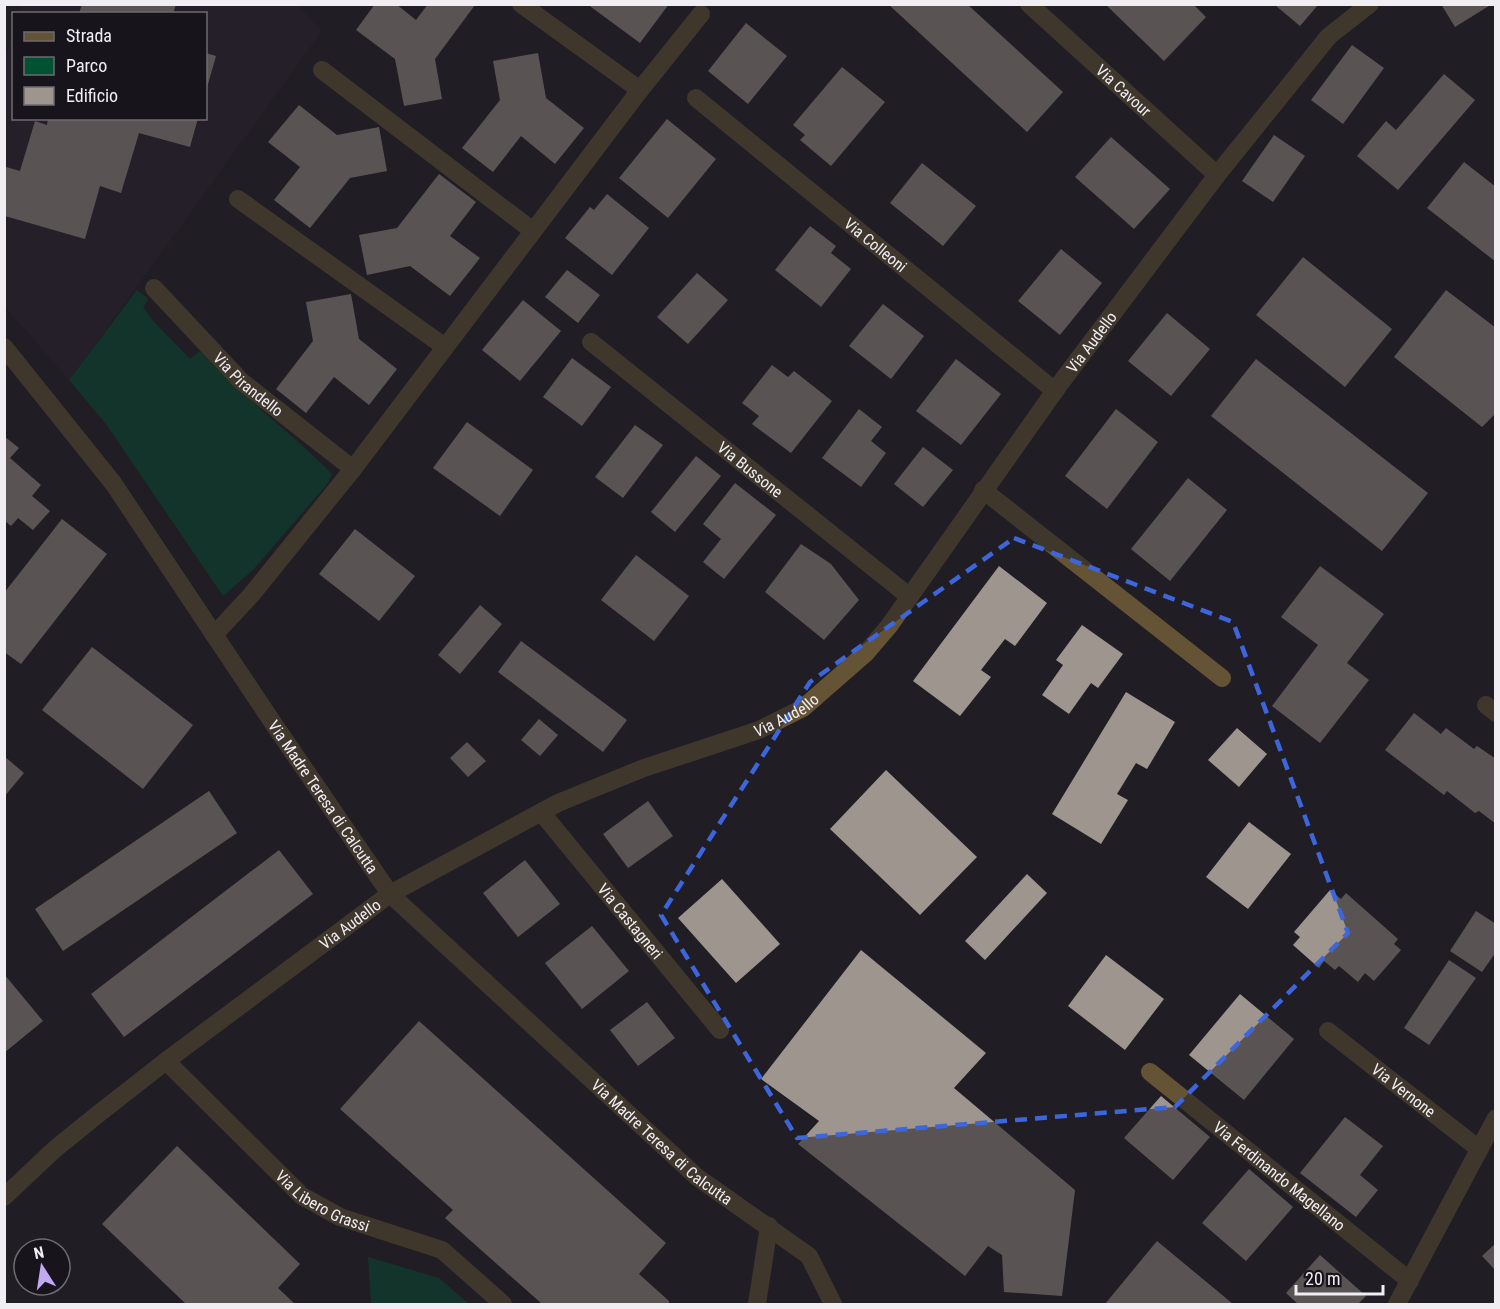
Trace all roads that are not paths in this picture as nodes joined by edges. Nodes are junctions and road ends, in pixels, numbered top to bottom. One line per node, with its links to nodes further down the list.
1 (521, 4): 6 (street)
2 (1029, 4): 8 (street, Via Cavour)
3 (1371, 4): 8 (street, Via Audello)
4 (701, 14): 6 (street)
5 (321, 70): 10 (street)
6 (640, 90): 10 (street)
7 (696, 98): 15 (street, Via Colleoni)
8 (1217, 175): 15 (street, Via Audello)
9 (238, 199): 14 (street)
10 (533, 231): 14 (street)
11 (154, 288): 16 (street, Via Pirandello)
12 (591, 342): 18 (street, Via Bussone)
13 (4, 347): 19 (street, Via Madre Teresa di Calcutta)
14 (445, 347): 16 (street)
15 (1055, 391): 17 (street, Via Audello)
16 (353, 469): 19 (street)
17 (984, 490): 18 (street, Via Audello); 20 (street)
18 (910, 597): 21 (street, Via Audello)
19 (214, 636): 22 (street, Via Madre Teresa di Calcutta)
20 (1222, 678)
21 (541, 812): 22 (street, Via Audello); 23 (street, Via Castagneri)
22 (390, 894): 25 (street, Via Audello); 30 (street, Via Madre Teresa di Calcutta)
23 (720, 1030)
24 (1328, 1031): 28 (street, Via Vernone)
25 (166, 1061): 29 (street, Via Audello); 32 (street, Via Libero Grassi)
26 (1150, 1072): 31 (street, Via Ferdinando Magellano)
27 (1496, 1118): 28 (street)
28 (1479, 1149): 31 (street)
29 (4, 1197)
30 (769, 1226): 33 (street); 34 (street, Via Madre Teresa di Calcutta)
31 (1410, 1281): 35 (street)
32 (503, 1305)
33 (757, 1305)
34 (833, 1305)
35 (1397, 1305)

